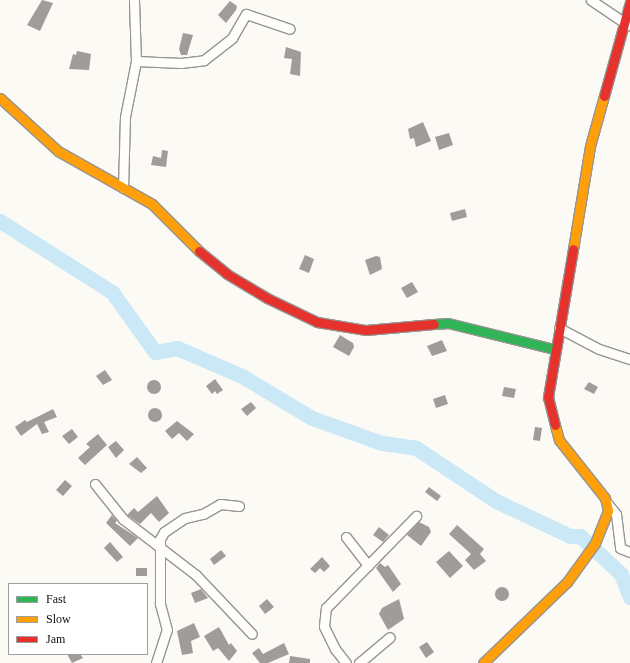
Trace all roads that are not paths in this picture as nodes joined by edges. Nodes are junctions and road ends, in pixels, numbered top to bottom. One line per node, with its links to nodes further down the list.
1 (134, 0): 6 (street)
2 (591, 0): 4 (street)
3 (630, 2): 4 (main road)
4 (627, 24): 9 (main road)
5 (290, 29): 6 (street)
6 (136, 61): 8 (street)
7 (0, 98): 8 (main road)
8 (124, 188): 10 (main road)
9 (559, 328): 10 (main road); 11 (street)
10 (554, 349): 13 (main road)
11 (630, 359)
12 (95, 484): 17 (street)
13 (606, 503): 18 (street); 25 (main road)
14 (238, 506): 17 (street)
15 (416, 516): 19 (street)
16 (346, 538): 19 (street)
17 (159, 547): 20 (street); 22 (street)
18 (630, 552)
19 (368, 565): 23 (street)
20 (252, 634)
21 (390, 637): 24 (street)
22 (156, 663)
23 (346, 663)
24 (359, 663)
25 (484, 663)

